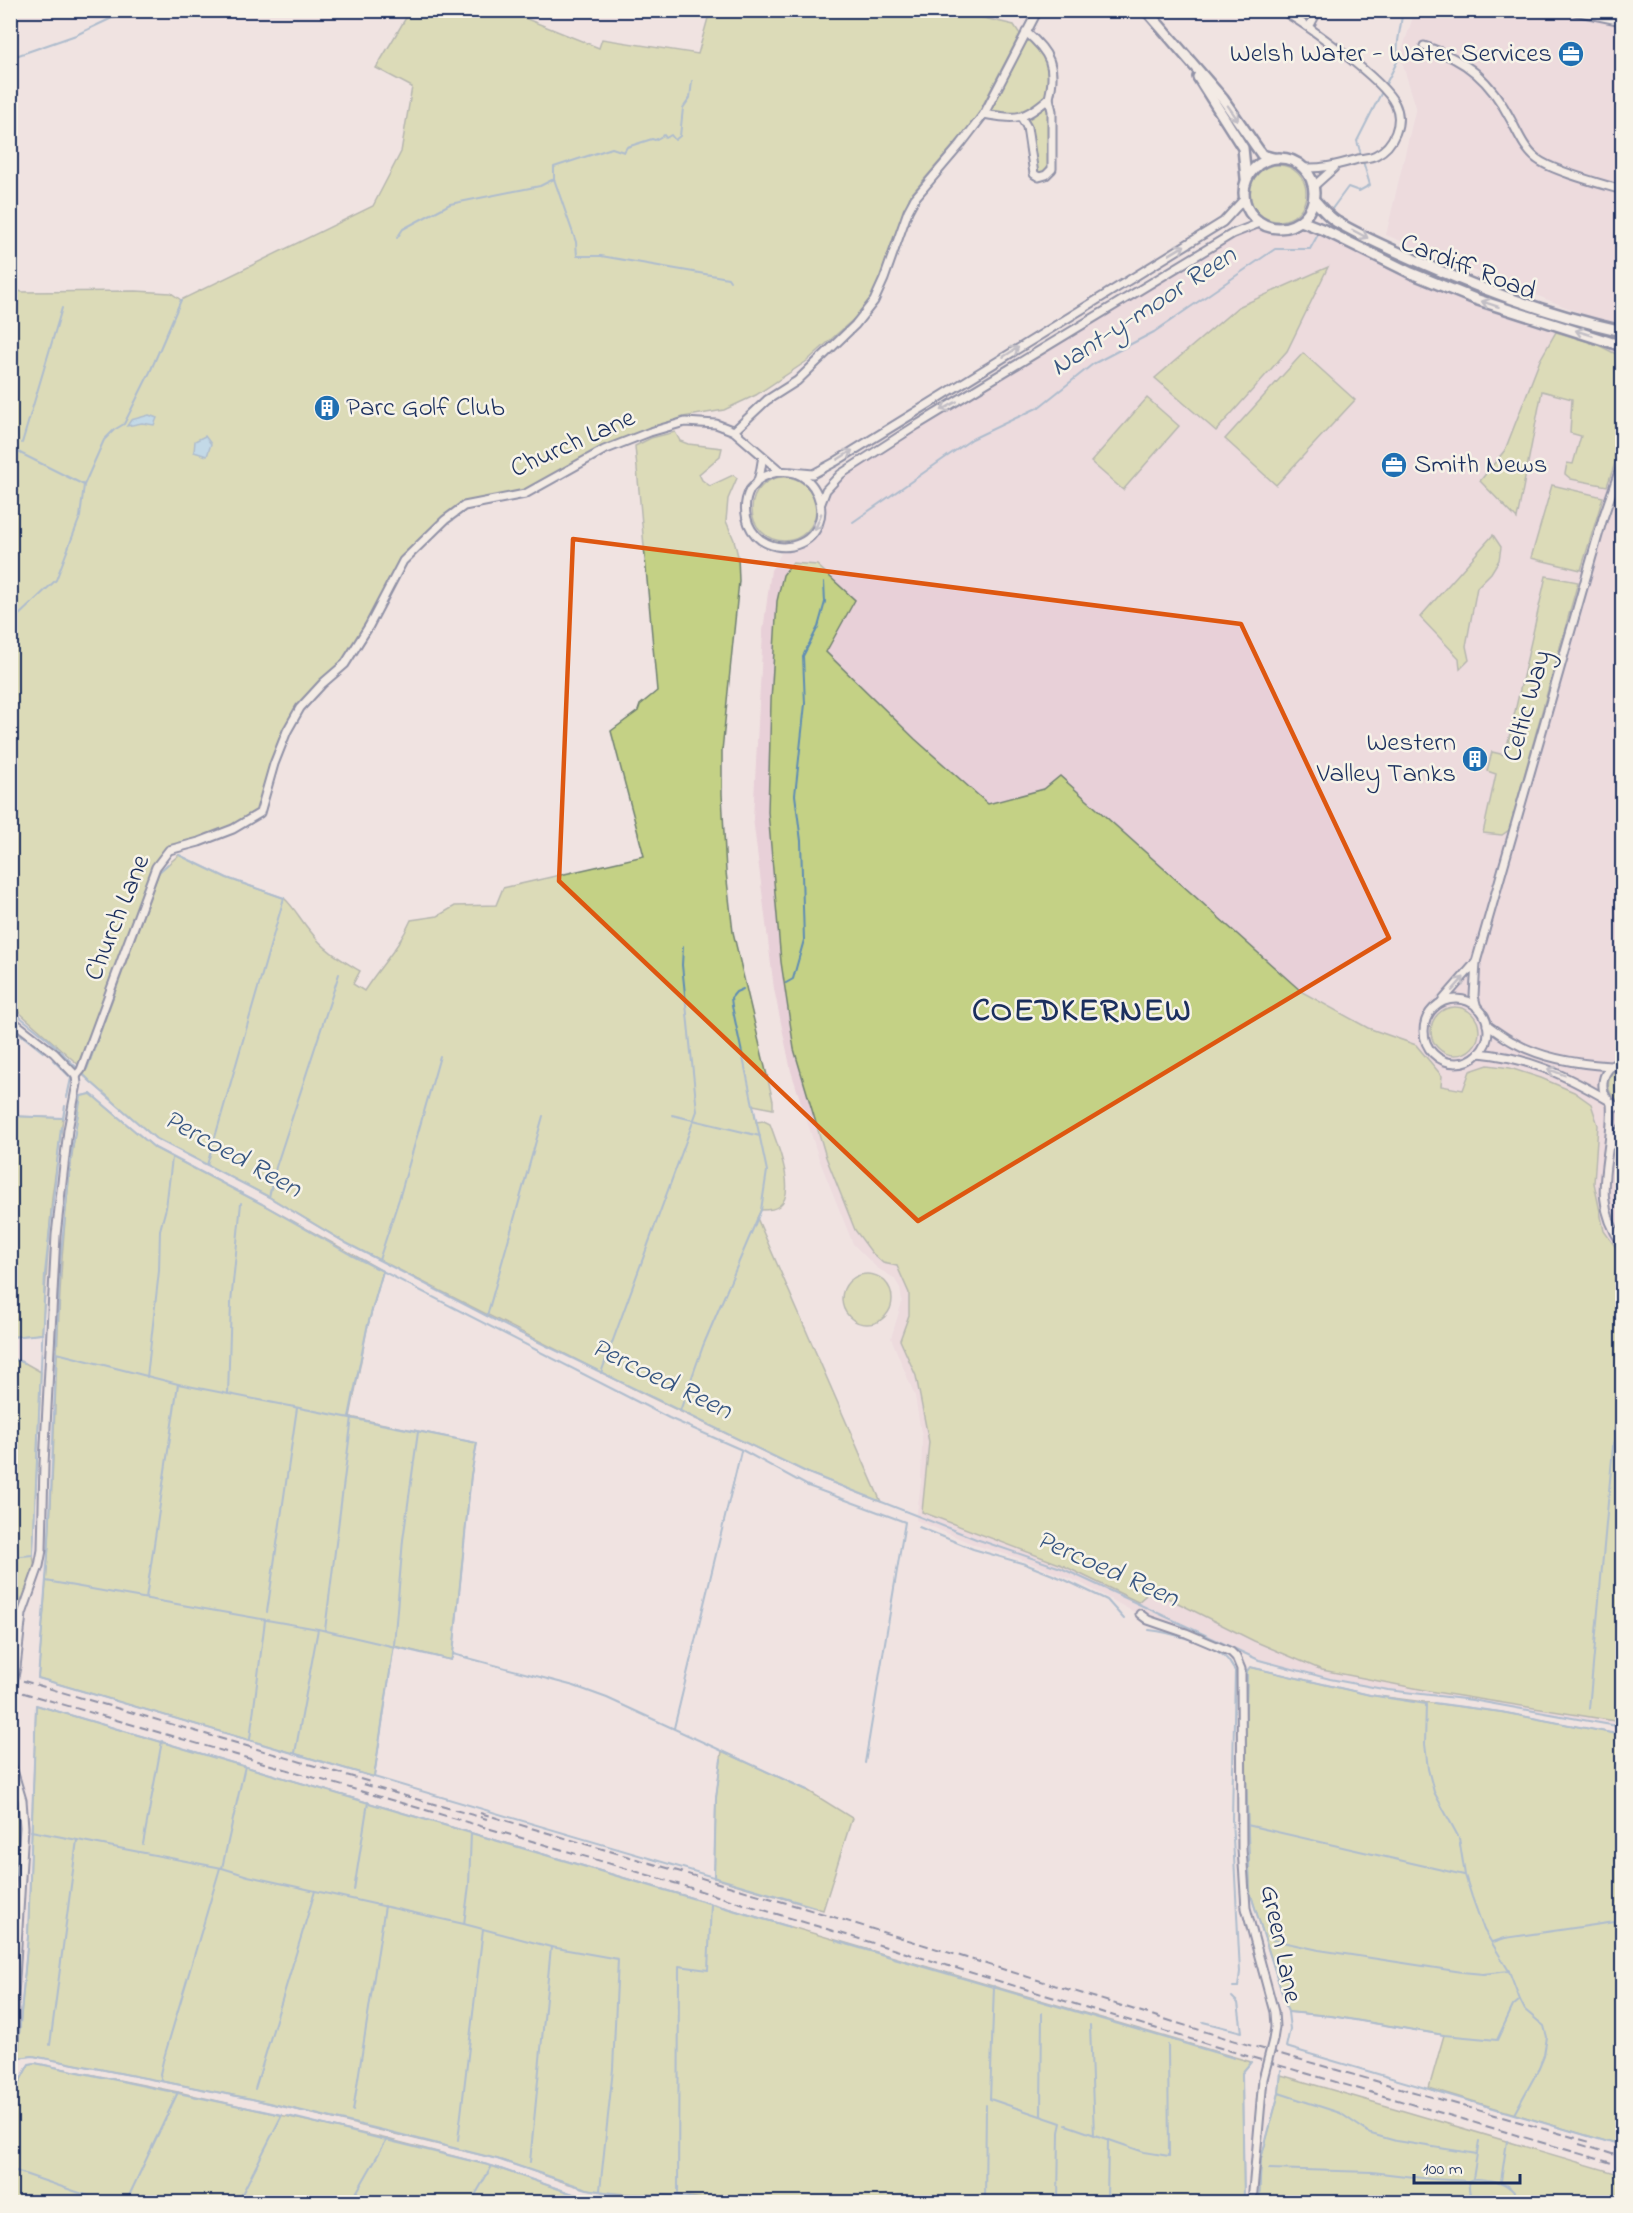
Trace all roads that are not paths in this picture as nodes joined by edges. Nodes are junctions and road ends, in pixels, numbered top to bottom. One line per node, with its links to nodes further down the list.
1 (1038, 10): 8 (street)
2 (1146, 10): 10 (main road)
3 (1281, 10): 7 (street)
4 (1318, 10): 7 (street)
5 (1575, 11): 6 (street)
6 (1623, 21)
7 (1309, 27): 15 (street)
8 (1026, 32): 11 (street); 12 (street)
9 (1424, 46): 19 (street)
10 (1182, 52): 14 (main road, one-way to 14); 17 (main road)
11 (1049, 98): 13 (street); 13 (street)
12 (984, 114): 13 (street); 26 (street)
13 (1021, 117)
14 (1273, 158): 16 (main road); 17 (main road)
15 (1339, 165): 16 (street); 18 (street)
16 (1304, 168): 18 (main road)
17 (1246, 178): 20 (main road)
18 (1314, 186): 21 (main road)
19 (1623, 190)
20 (1244, 199): 23 (main road); 30 (street, one-way to 20)
21 (1314, 200): 22 (main road); 24 (main road, Cardiff Road, one-way to 24)
22 (1301, 221): 23 (main road); 25 (main road, Cardiff Road, one-way to 22)
23 (1260, 223): 32 (street, one-way to 32)
24 (1623, 331)
25 (1623, 346)
26 (734, 431): 27 (street, Church Lane); 40 (street, Church Lane)
27 (763, 457): 29 (street, Church Lane); 31 (street)
28 (1623, 463): 33 (street, Celtic Way)
29 (780, 471): 30 (street); 31 (street)
30 (792, 472): 32 (street)
31 (758, 480): 32 (street, one-way to 31)
32 (821, 503)
33 (1476, 962): 34 (street, Celtic Way, one-way to 33); 35 (street, Celtic Way)
34 (1439, 1004): 35 (street); 38 (street, Celtic Way)
35 (1477, 1008): 37 (street, Celtic Way)
36 (10, 1019): 40 (street)
37 (1487, 1025): 38 (street); 39 (street, Celtic Way)
38 (1479, 1053): 41 (street, Celtic Way, one-way to 38)
39 (1618, 1061): 41 (street)
40 (78, 1073): 47 (street, Church Lane, bridge)
41 (1609, 1102): 42 (street, Celtic Way); 44 (street)
42 (1623, 1108)
43 (1623, 1128): 44 (street)
44 (1610, 1147): 45 (street)
45 (1623, 1244)
46 (1140, 1614): 51 (street, Green Lane, bridge)
47 (11, 1692): 48 (street, Church Lane)
48 (10, 1698)
49 (10, 1760): 50 (street)
50 (10, 2072)
51 (1252, 2202)

